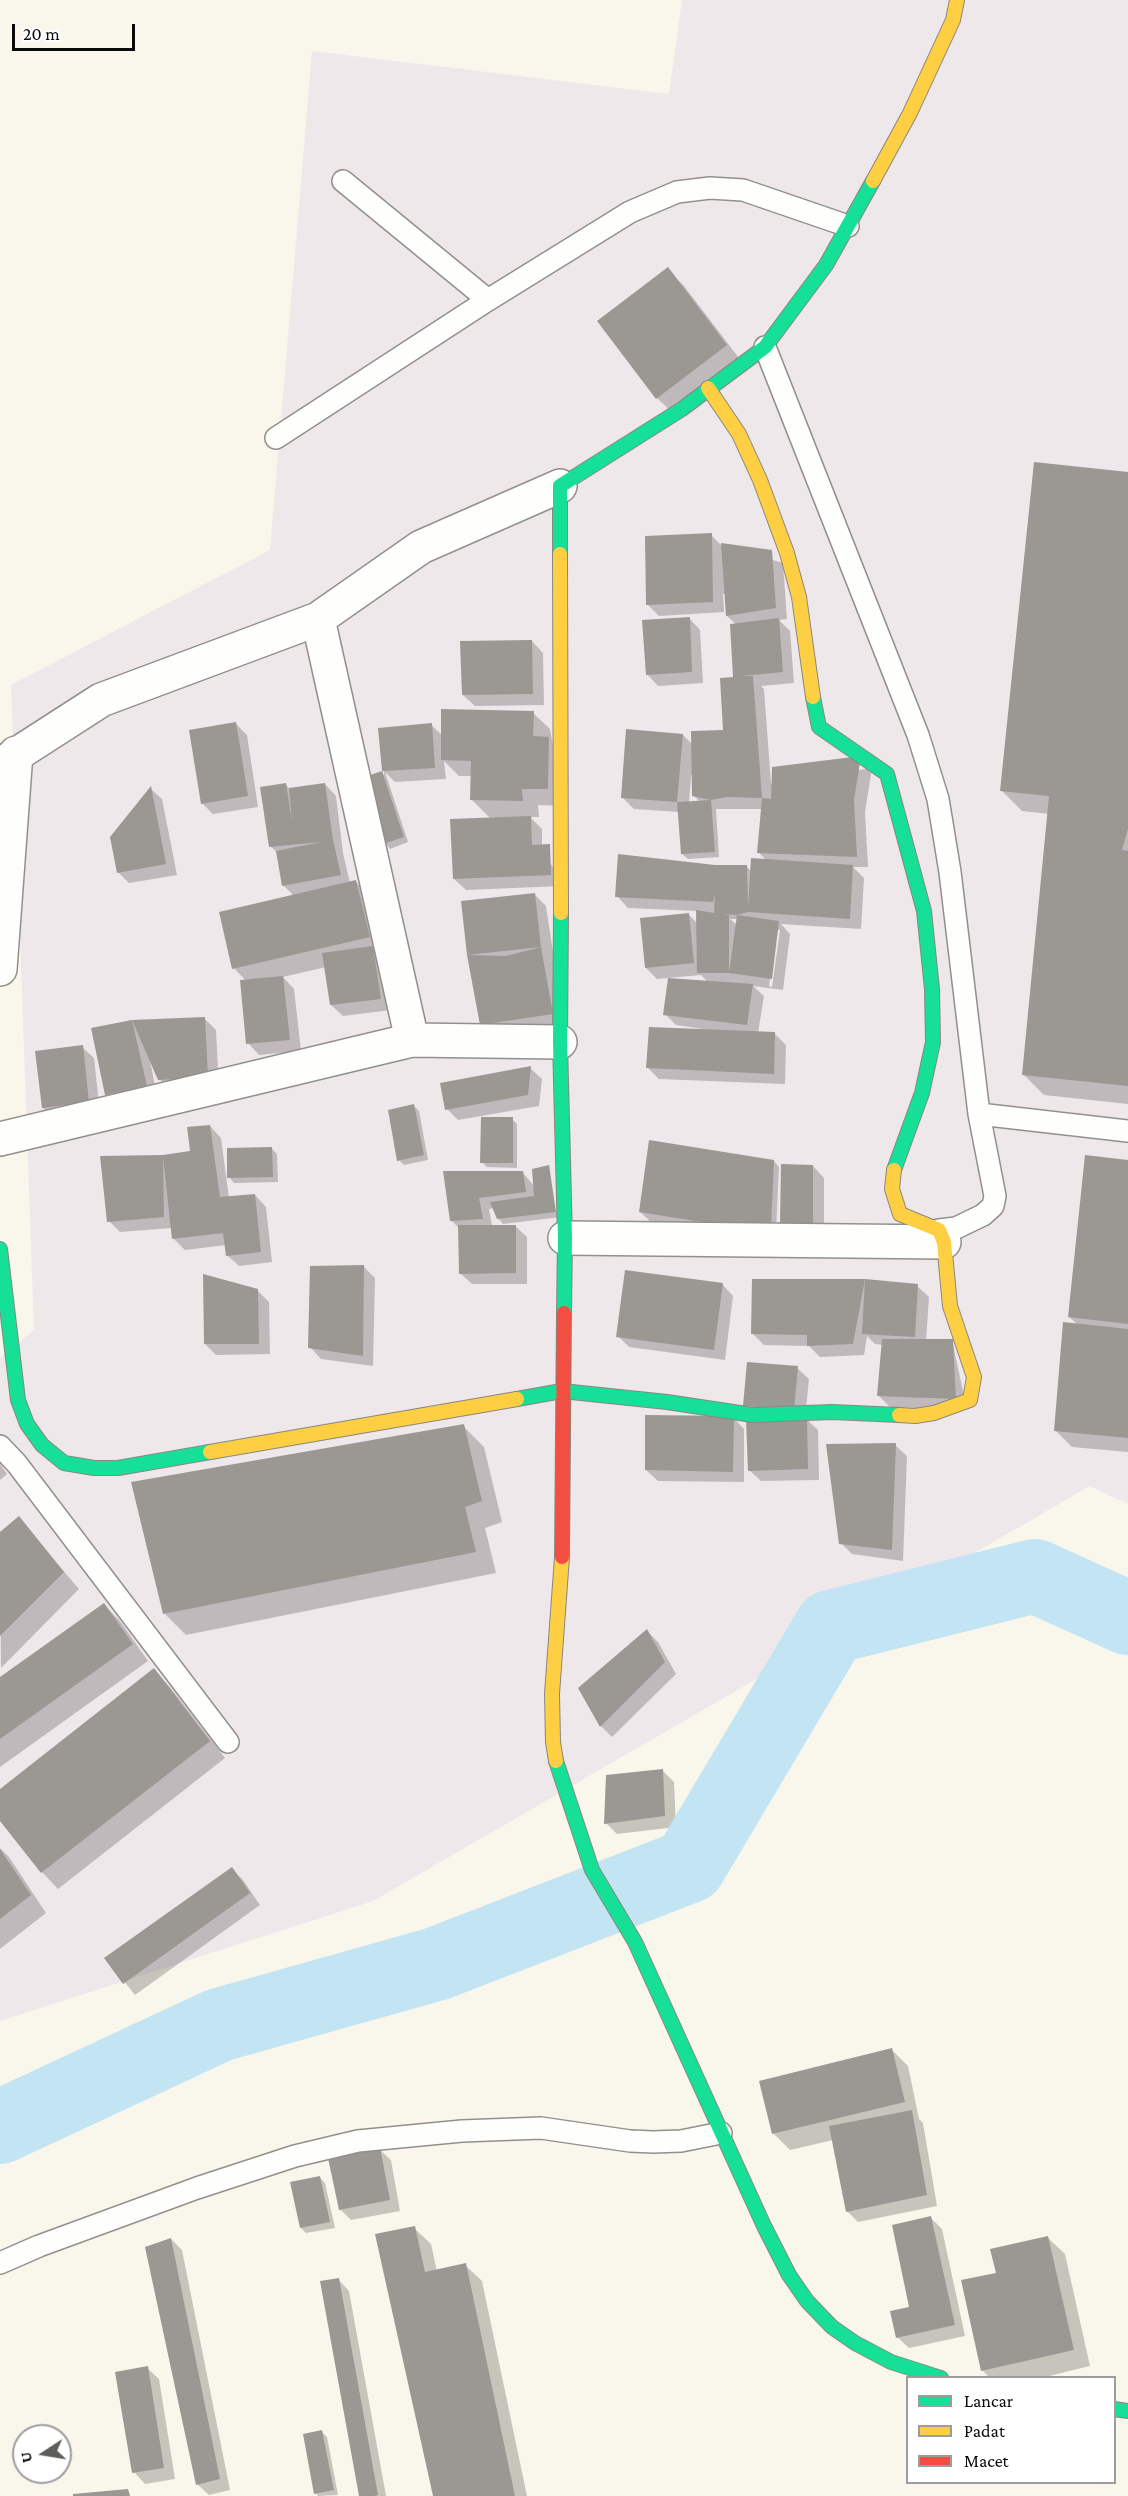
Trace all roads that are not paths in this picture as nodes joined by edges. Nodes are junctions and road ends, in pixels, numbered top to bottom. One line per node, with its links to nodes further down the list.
1 (957, 0): 3 (street)
2 (343, 181): 4 (lane)
3 (848, 226): 4 (lane); 5 (street)
4 (488, 300): 7 (lane)
5 (765, 347): 6 (street); 14 (lane)
6 (708, 388): 8 (street); 17 (street)
7 (276, 438)
8 (560, 486): 9 (street); 13 (street)
9 (318, 619): 10 (street); 12 (street)
10 (8, 759): 11 (street)
11 (0, 969)
12 (412, 1040): 13 (street); 16 (street)
13 (560, 1042): 18 (street)
14 (979, 1114): 15 (lane); 17 (lane)
15 (1128, 1131)
16 (0, 1139)
17 (942, 1236): 18 (street); 20 (street)
18 (565, 1238): 20 (street)
19 (0, 1249): 20 (street)
20 (562, 1391): 23 (street)
21 (0, 1446): 22 (lane)
22 (228, 1742)
23 (721, 2133): 24 (lane); 25 (street)
24 (0, 2263)
25 (935, 2376)

